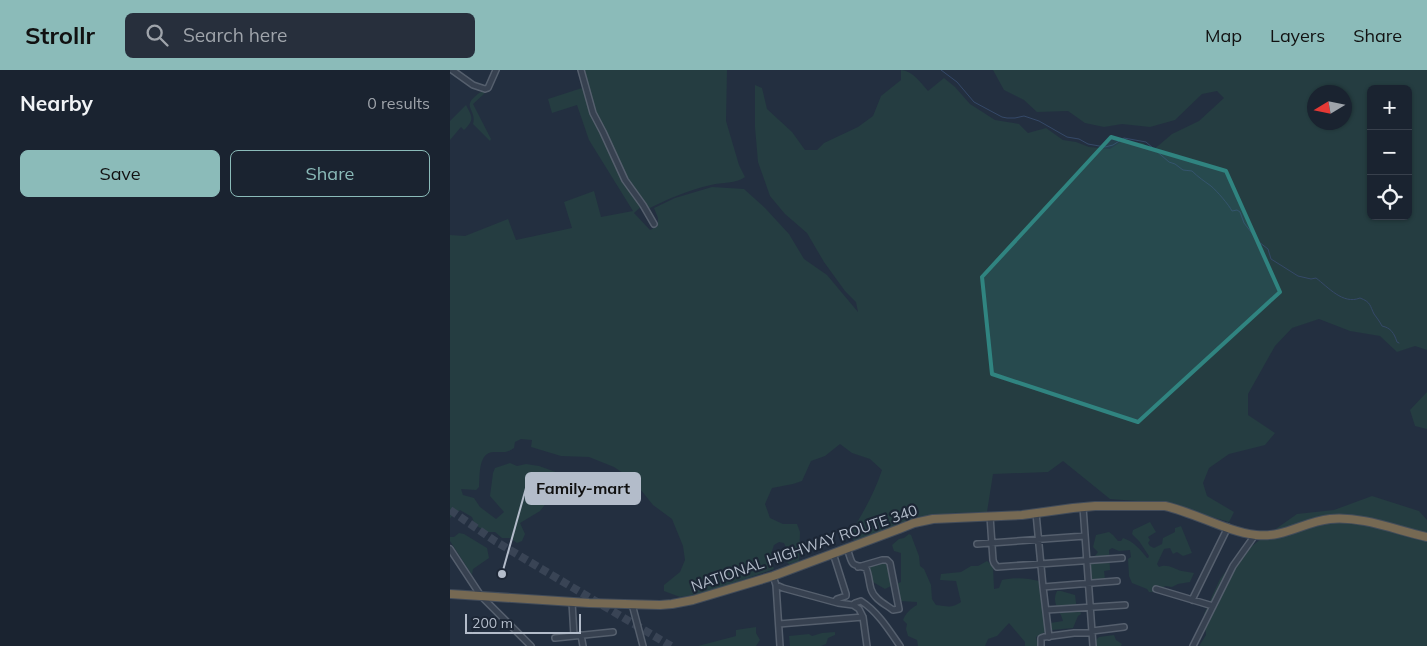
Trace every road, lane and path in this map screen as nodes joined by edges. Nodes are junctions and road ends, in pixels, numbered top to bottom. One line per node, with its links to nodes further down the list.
1 (451, 70): 2 (street)
2 (496, 70)
3 (581, 70): 4 (street)
4 (654, 224)
5 (1082, 507): 6 (highway, NATIONAL HIGHWAY ROUTE 340); 8 (highway, NATIONAL HIGHWAY ROUTE 340); 10 (street)
6 (1036, 513): 7 (highway, NATIONAL HIGHWAY ROUTE 340); 12 (street)
7 (990, 516): 13 (street); 15 (highway, NATIONAL HIGHWAY ROUTE 340)
8 (1228, 527): 9 (highway, NATIONAL HIGHWAY ROUTE 340); 30 (street)
9 (1255, 535): 11 (highway, NATIONAL HIGHWAY ROUTE 340); 36 (street)
10 (1085, 536): 12 (street); 19 (street)
11 (1427, 536)
12 (1039, 539): 13 (street); 20 (street)
13 (993, 543): 14 (street); 20 (street)
14 (977, 544)
15 (847, 548): 17 (highway, NATIONAL HIGHWAY ROUTE 340); 21 (street)
16 (450, 549): 29 (street)
17 (833, 553): 22 (highway, NATIONAL HIGHWAY ROUTE 340); 32 (street)
18 (1122, 558): 19 (street)
19 (1087, 560): 20 (street); 24 (street)
20 (1040, 563): 26 (street)
21 (858, 567): 21 (street)
22 (773, 576): 25 (street); 33 (highway, NATIONAL HIGHWAY ROUTE 340)
23 (1117, 581): 24 (street)
24 (1088, 583): 26 (street); 37 (street)
25 (776, 585): 32 (street); 40 (street)
26 (1043, 588): 38 (street)
27 (1156, 589): 30 (street)
28 (450, 594): 29 (highway, NATIONAL HIGHWAY ROUTE 340)
29 (481, 596): 31 (highway, NATIONAL HIGHWAY ROUTE 340); 48 (street)
30 (1192, 600): 36 (street)
31 (572, 602): 33 (highway, NATIONAL HIGHWAY ROUTE 340); 45 (street)
32 (835, 602): 34 (street)
33 (632, 604): 50 (street)
34 (853, 605): 39 (street); 53 (street)
35 (1125, 605): 37 (street)
36 (1212, 606): 56 (street)
37 (1090, 607): 38 (street); 43 (street)
38 (1046, 610): 46 (street)
39 (863, 617): 40 (street); 52 (street)
40 (779, 624): 51 (street)
41 (1124, 627): 43 (street)
42 (613, 632): 44 (street)
43 (1092, 632): 46 (street); 55 (street)
44 (581, 635): 45 (street); 49 (street)
45 (574, 636): 47 (street)
46 (1049, 637): 54 (street)
47 (556, 638)
48 (531, 646)
49 (582, 646)
50 (643, 646)
51 (780, 646)
52 (867, 646)
53 (900, 646)
54 (1041, 646)
55 (1093, 646)
56 (1193, 646)

